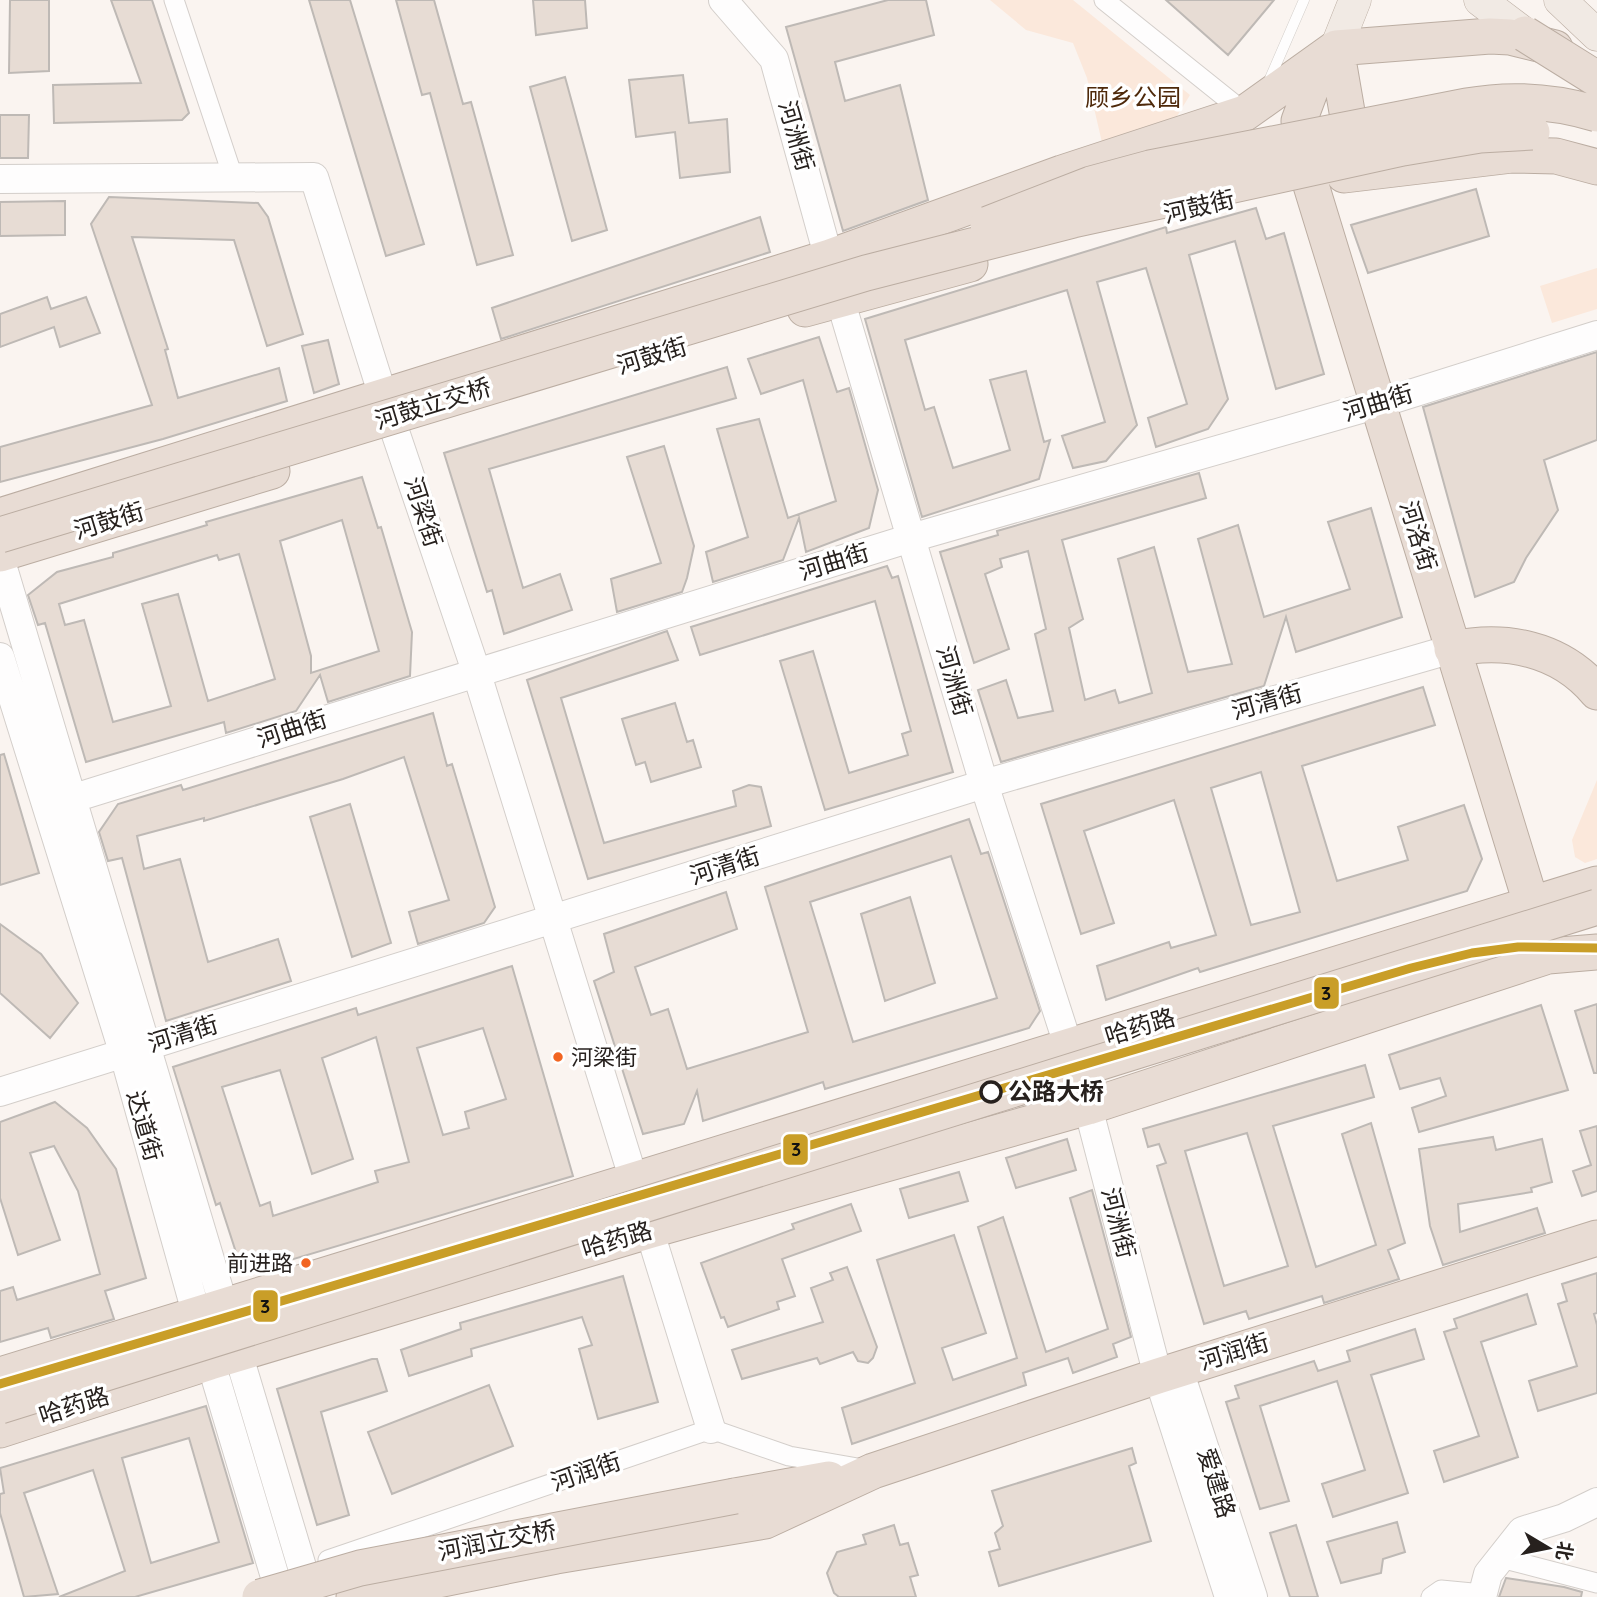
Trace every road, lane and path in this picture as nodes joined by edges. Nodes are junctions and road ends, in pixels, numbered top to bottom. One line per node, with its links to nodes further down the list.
1 (174, 0): 18 (street)
2 (723, 0): 21 (street, 河洲街)
3 (1104, 0): 13 (street)
4 (1304, 0): 13 (lane)
5 (1355, 0): 10 (main road)
6 (1480, 0): 8 (main road)
7 (1560, 0): 9 (main road)
8 (1525, 34): 12 (highway, bridge)
9 (1597, 35)
10 (1336, 48): 11 (highway); 13 (highway, 河鼓街); 17 (highway); 20 (highway, 河洛街)
11 (1597, 68)
12 (1597, 79)
13 (1252, 109): 21 (highway, 河鼓街)
14 (1597, 114): 22 (highway, bridge)
15 (1597, 141): 22 (highway, bridge)
16 (1597, 167): 17 (highway, 河鼓街)
17 (1358, 172): 20 (highway, 河鼓街)
18 (233, 177): 19 (street, 河梁街); 25 (street, 河梁街)
19 (0, 178)
20 (1310, 181): 23 (highway, 河鼓街); 26 (highway, 河洛街)
21 (830, 257): 23 (street, 河洲街); 25 (highway, 河鼓街)
22 (866, 273): 29 (highway, 河鼓立交桥, bridge)
23 (840, 299): 27 (highway, 河鼓街); 30 (street, 河洲街)
24 (1597, 335): 26 (street, 河曲街)
25 (383, 397): 27 (street, 河梁街); 28 (highway, 河鼓街)
26 (1378, 404): 30 (street, 河曲街); 32 (highway, 河洛街)
27 (397, 433): 31 (highway, 河鼓街); 34 (street, 河梁街)
28 (0, 516)
29 (0, 536)
30 (911, 538): 34 (street, 河曲街); 36 (street, 河洲街)
31 (0, 556): 37 (street)
32 (1452, 649): 35 (highway); 36 (street, 河清街); 39 (highway, 河洛街)
33 (0, 657): 45 (street)
34 (476, 671): 37 (street, 河曲街); 41 (street, 河梁街)
35 (1597, 692)
36 (984, 783): 41 (street, 河清街); 46 (street, 河洲街)
37 (74, 798): 45 (street)
38 (1597, 884): 39 (highway, 哈药路)
39 (1530, 898): 44 (highway, 河洛街); 46 (highway, 哈药路)
40 (1597, 907): 56 (highway, bridge)
41 (555, 920): 45 (street, 河清街); 49 (street, 河梁街)
42 (1597, 939): 44 (highway)
43 (1597, 952): 44 (highway, 哈药路)
44 (1548, 956): 48 (highway, 哈药路)
45 (135, 1048): 47 (street, 河清街); 52 (street)
46 (1069, 1049): 48 (street, 河洲街); 49 (highway, 哈药路)
47 (0, 1092)
48 (1088, 1107): 50 (highway, 哈药路); 54 (street, 河洲街)
49 (633, 1180): 50 (street, 河梁街); 52 (highway, 哈药路)
50 (648, 1231): 53 (highway, 哈药路); 57 (street, 河梁街)
51 (1597, 1238): 54 (highway, 河润街)
52 (210, 1312): 53 (street); 55 (highway, 哈药路)
53 (223, 1358): 58 (highway, 哈药路); 62 (street); 66 (street)
54 (1168, 1373): 59 (highway, 河润街); 69 (street, 爱建路); 70 (street, 爱建路)
55 (0, 1375)
56 (0, 1406)
57 (711, 1429): 59 (street, 河润街); 62 (street, 河润街)
58 (0, 1430)
59 (873, 1471): 65 (highway, 河润立交桥, bridge); 68 (highway, 河润街)
60 (1597, 1502): 61 (street)
61 (1501, 1558): 63 (street); 64 (street)
62 (301, 1569): 67 (street)
63 (1597, 1583)
64 (1483, 1596): 71 (street)
65 (260, 1597)
66 (281, 1597)
67 (311, 1597)
68 (354, 1597)
69 (1229, 1597)
70 (1253, 1597)
71 (1431, 1597)

